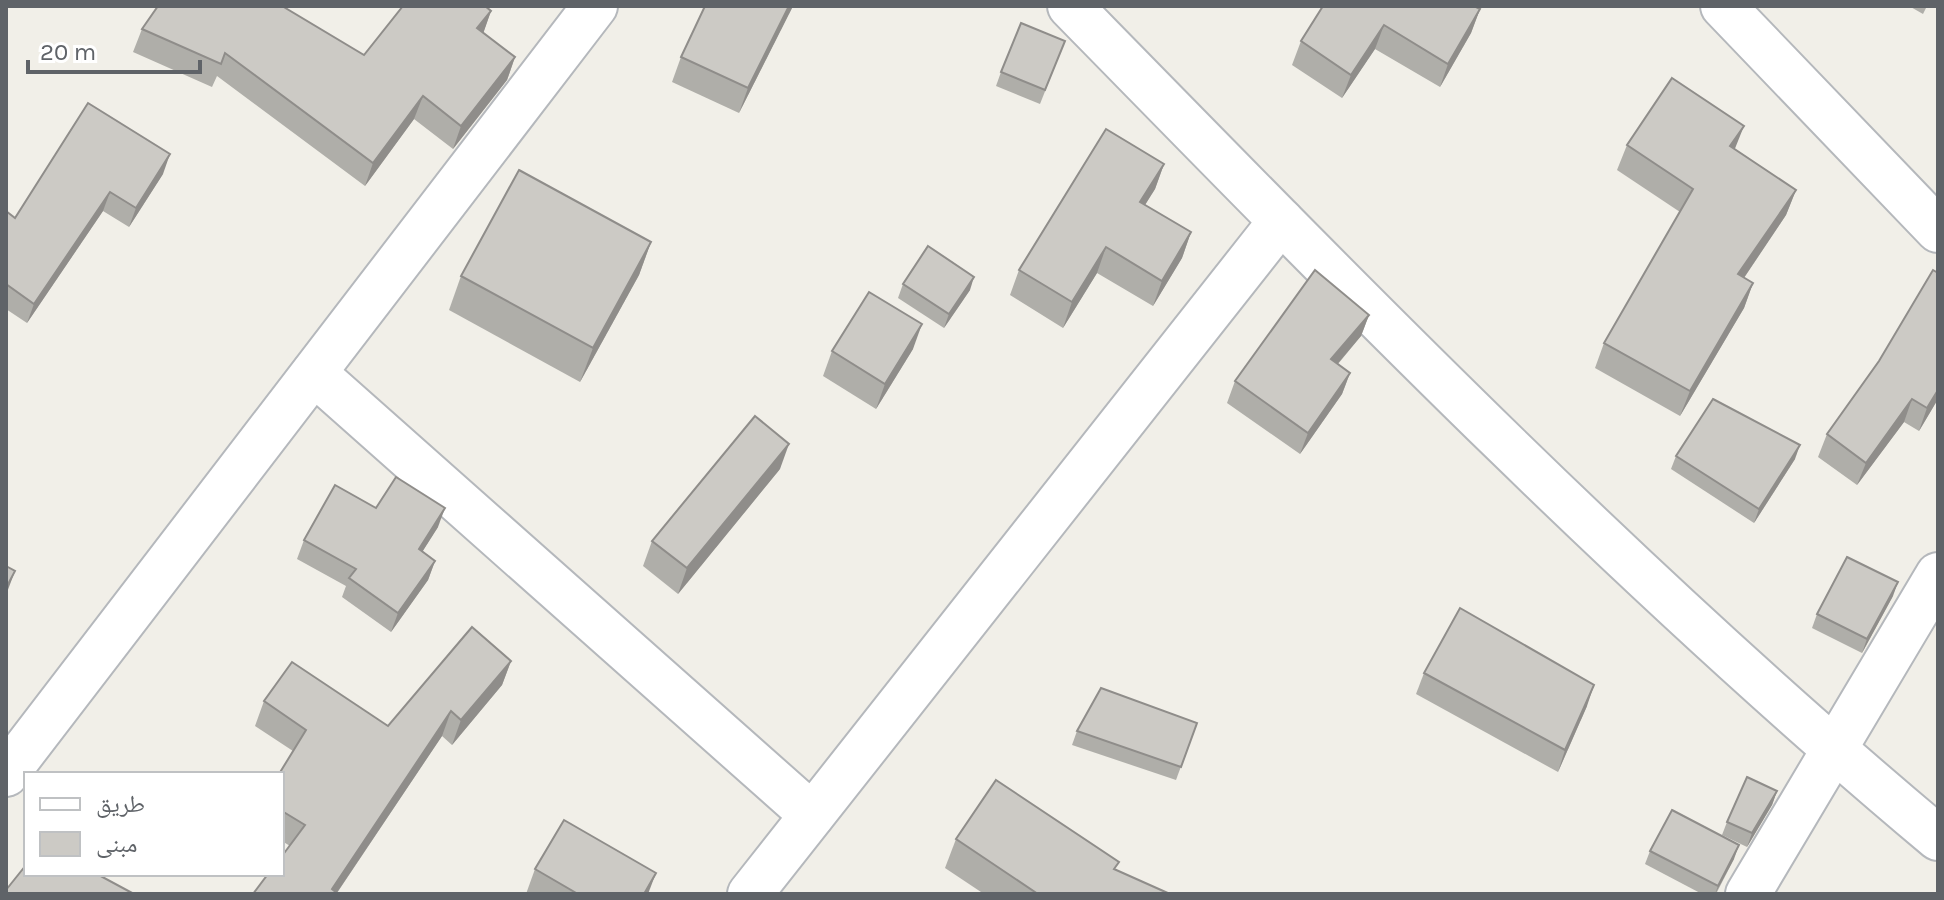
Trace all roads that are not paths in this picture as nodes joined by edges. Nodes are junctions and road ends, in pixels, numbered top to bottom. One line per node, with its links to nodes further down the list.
1 (1070, 6): 4 (street)
2 (1723, 6): 5 (street)
3 (576, 13): 6 (street)
4 (1281, 221): 8 (street); 10 (street)
5 (1938, 230)
6 (314, 373): 9 (street); 10 (street)
7 (1938, 575): 8 (street)
8 (1832, 749): 11 (street); 13 (street)
9 (6, 774)
10 (812, 815): 12 (street)
11 (1938, 838)
12 (750, 894)
13 (1748, 894)

